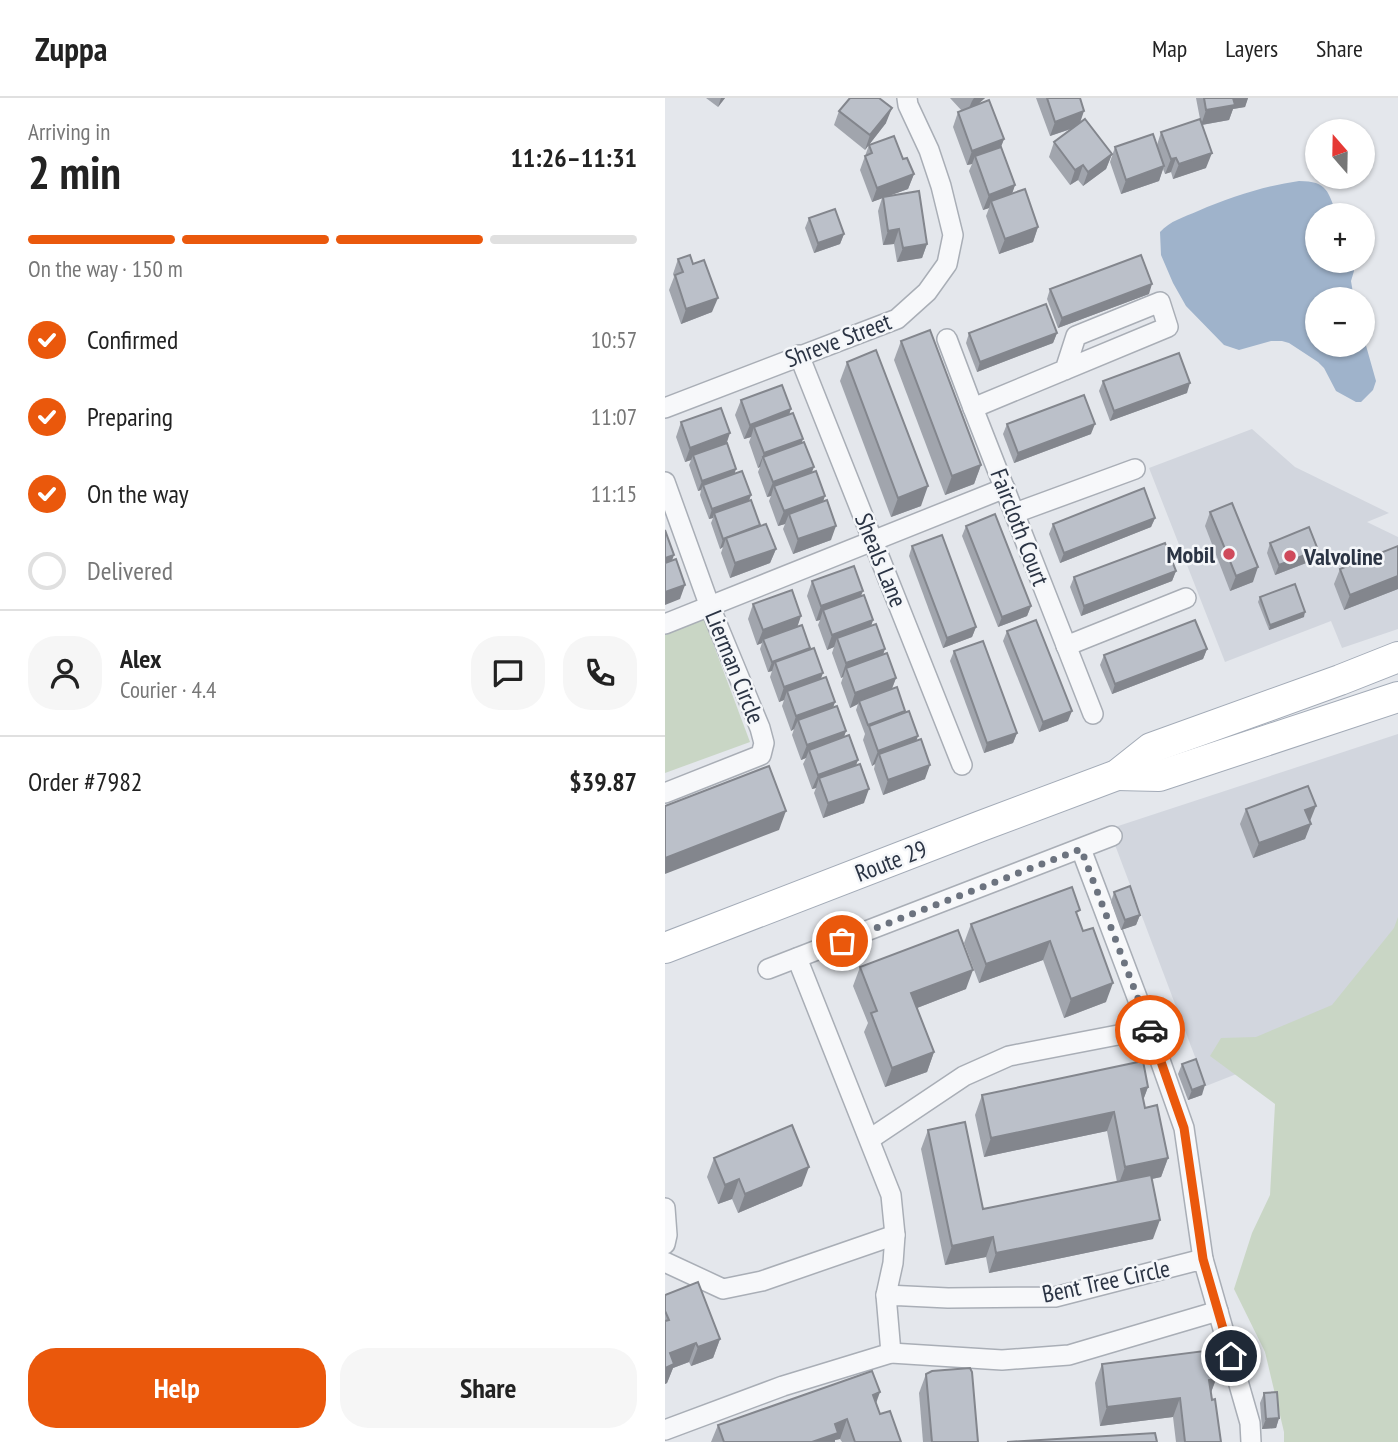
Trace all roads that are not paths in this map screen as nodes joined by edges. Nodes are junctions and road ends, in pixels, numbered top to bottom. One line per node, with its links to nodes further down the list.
1 (907, 98): 3 (street, Shreve Street)
2 (947, 339): 6 (street, Faircloth Court)
3 (800, 355): 5 (street, Shreve Street); 11 (street, Sheals Lane)
4 (1065, 370): 4 (street); 6 (street)
5 (665, 408)
6 (973, 408): 9 (street, Faircloth Court)
7 (1135, 469): 10 (street)
8 (665, 482): 13 (street, Lierman Circle)
9 (1005, 488): 10 (street, Faircloth Court); 11 (street)
10 (1014, 513): 15 (street, Faircloth Court)
11 (873, 540): 13 (street); 19 (street, Sheals Lane)
12 (1186, 598): 15 (street)
13 (710, 607): 14 (street); 21 (street, Lierman Circle)
14 (665, 624)
15 (1066, 646): 18 (street, Faircloth Court)
16 (1398, 657): 20 (main road, Route 29)
17 (1398, 697): 20 (main road, Route 29)
18 (1093, 713)
19 (962, 765)
20 (1117, 775): 24 (main road, Route 29)
21 (665, 793)
22 (1112, 836): 23 (street)
23 (1081, 849): 25 (street); 27 (street)
24 (665, 948)
25 (797, 958): 26 (street); 28 (street)
26 (768, 969)
27 (1149, 1029): 28 (street); 32 (street)
28 (870, 1139): 30 (street)
29 (665, 1208): 31 (street)
30 (895, 1235): 33 (street); 34 (street)
31 (665, 1244)
32 (1203, 1259): 34 (street, Bent Tree Circle); 35 (street, Bent Tree Circle)
33 (665, 1262)
34 (886, 1295): 36 (street)
35 (1218, 1311): 36 (street); 38 (street, Bent Tree Circle)
36 (891, 1353): 37 (street)
37 (665, 1430)
38 (1251, 1442)

